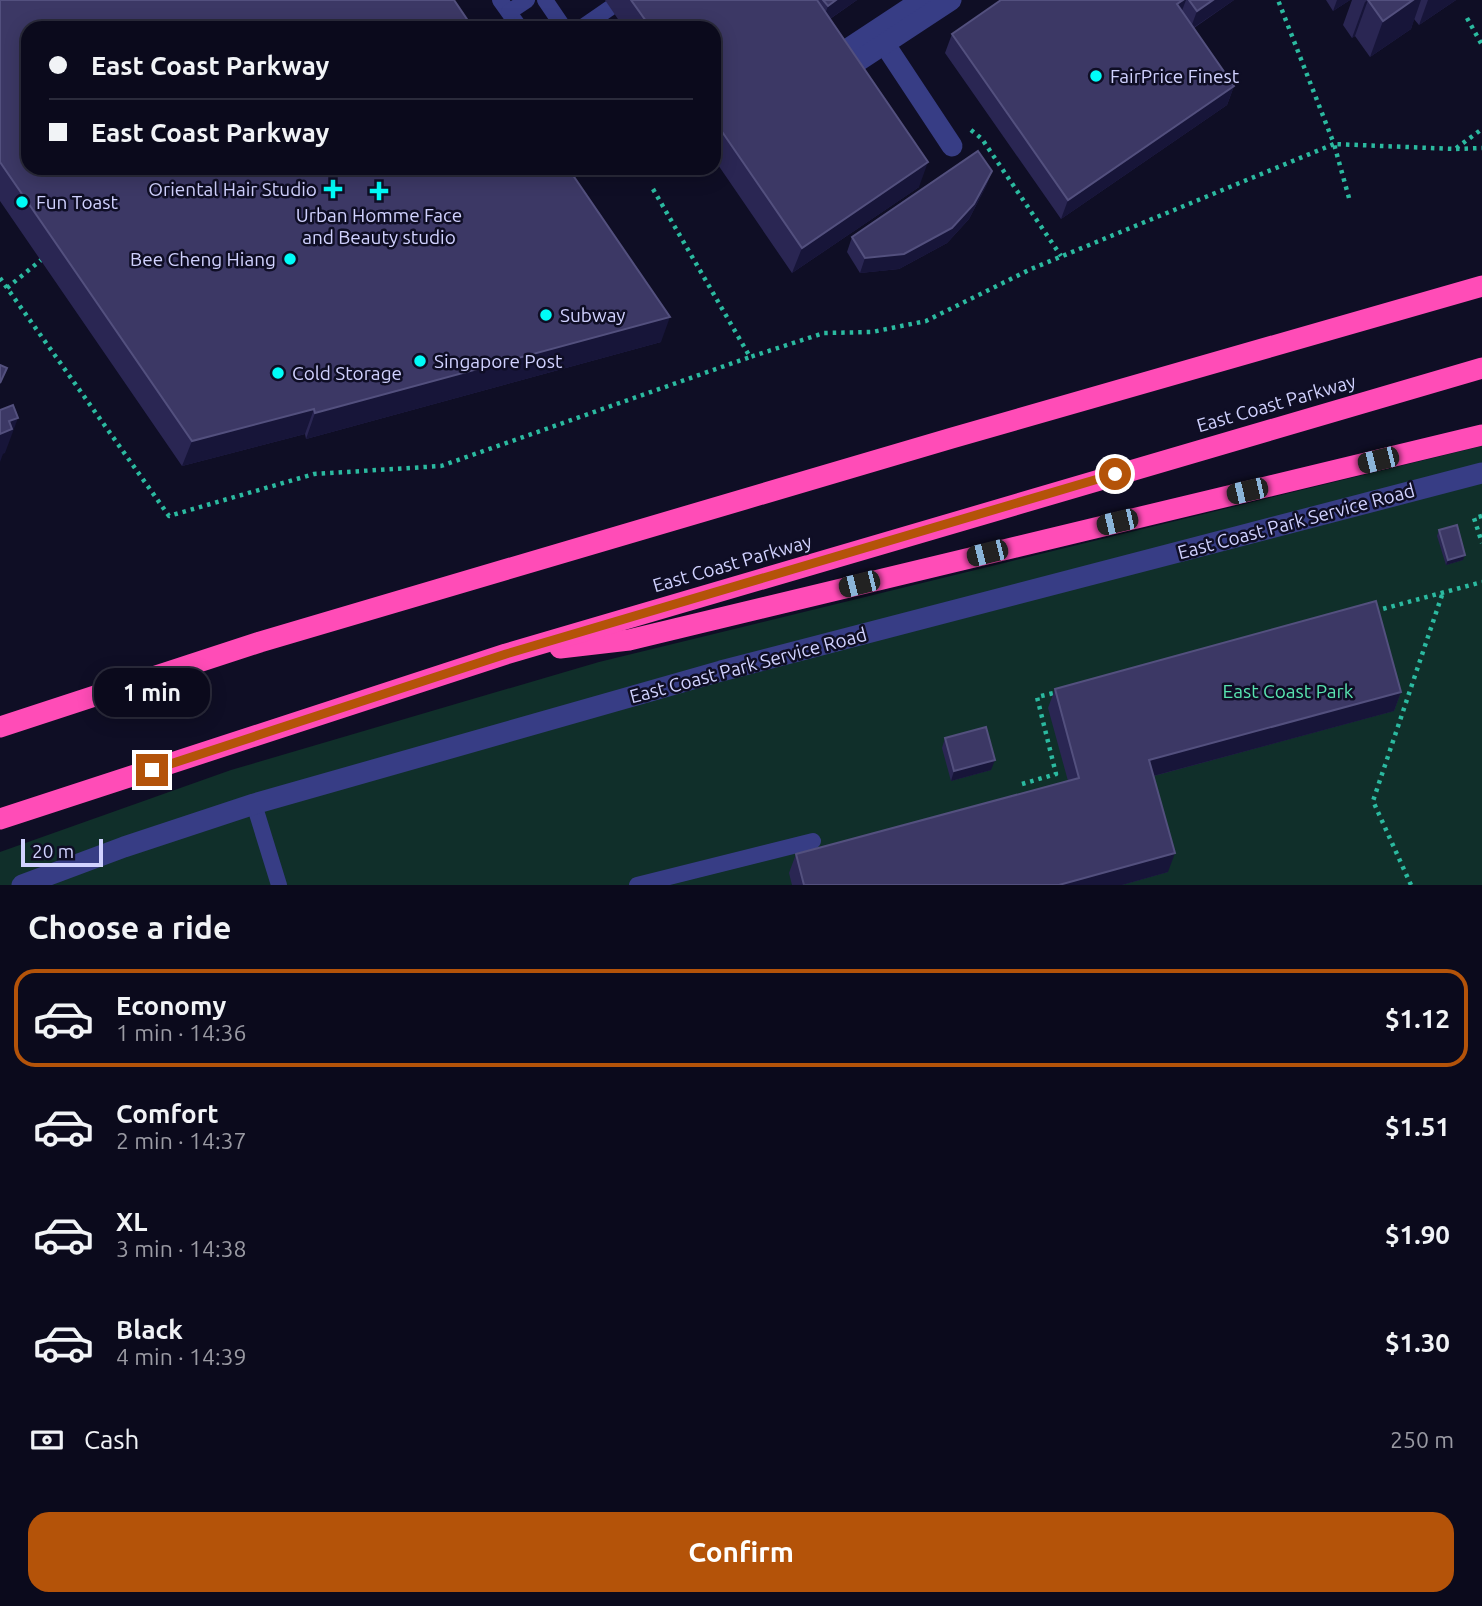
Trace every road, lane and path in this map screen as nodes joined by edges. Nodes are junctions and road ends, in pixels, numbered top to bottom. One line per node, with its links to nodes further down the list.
1 (527, 0): 6 (lane)
2 (544, 0): 10 (lane)
3 (922, 0): 12 (street)
4 (951, 0): 12 (street)
5 (1278, 0): 17 (path)
6 (505, 6): 9 (lane)
7 (610, 8): 11 (lane)
8 (1468, 18): 13 (path)
9 (515, 21)
10 (559, 21)
11 (591, 21)
12 (880, 37): 14 (street); 18 (street)
13 (1482, 45)
14 (835, 66)
15 (1482, 129): 20 (path)
16 (982, 139): 23 (path)
17 (1334, 144): 20 (path); 22 (path); 23 (path)
18 (953, 146)
19 (1482, 148): 20 (path)
20 (1455, 149)
21 (653, 189): 28 (path)
22 (1349, 198)
23 (1061, 256): 28 (path)
24 (41, 260): 27 (path)
25 (0, 278): 27 (path)
26 (1482, 285): 39 (highway)
27 (7, 288): 28 (path)
28 (750, 357)
29 (1482, 368): 37 (highway, East Coast Parkway)
30 (1482, 435): 37 (highway)
31 (1482, 473): 41 (street, East Coast Park Service Road)
32 (1482, 516): 33 (path)
33 (1482, 543)
34 (1482, 582): 35 (path)
35 (1443, 592): 36 (path); 47 (path)
36 (1368, 613)
37 (506, 654): 42 (highway, East Coast Parkway)
38 (1063, 691): 40 (path)
39 (0, 727)
40 (1023, 783)
41 (254, 804): 44 (street, East Coast Park Service Road); 45 (lane)
42 (0, 819)
43 (813, 841): 46 (lane)
44 (22, 885)
45 (279, 885)
46 (637, 885)
47 (1411, 885)

